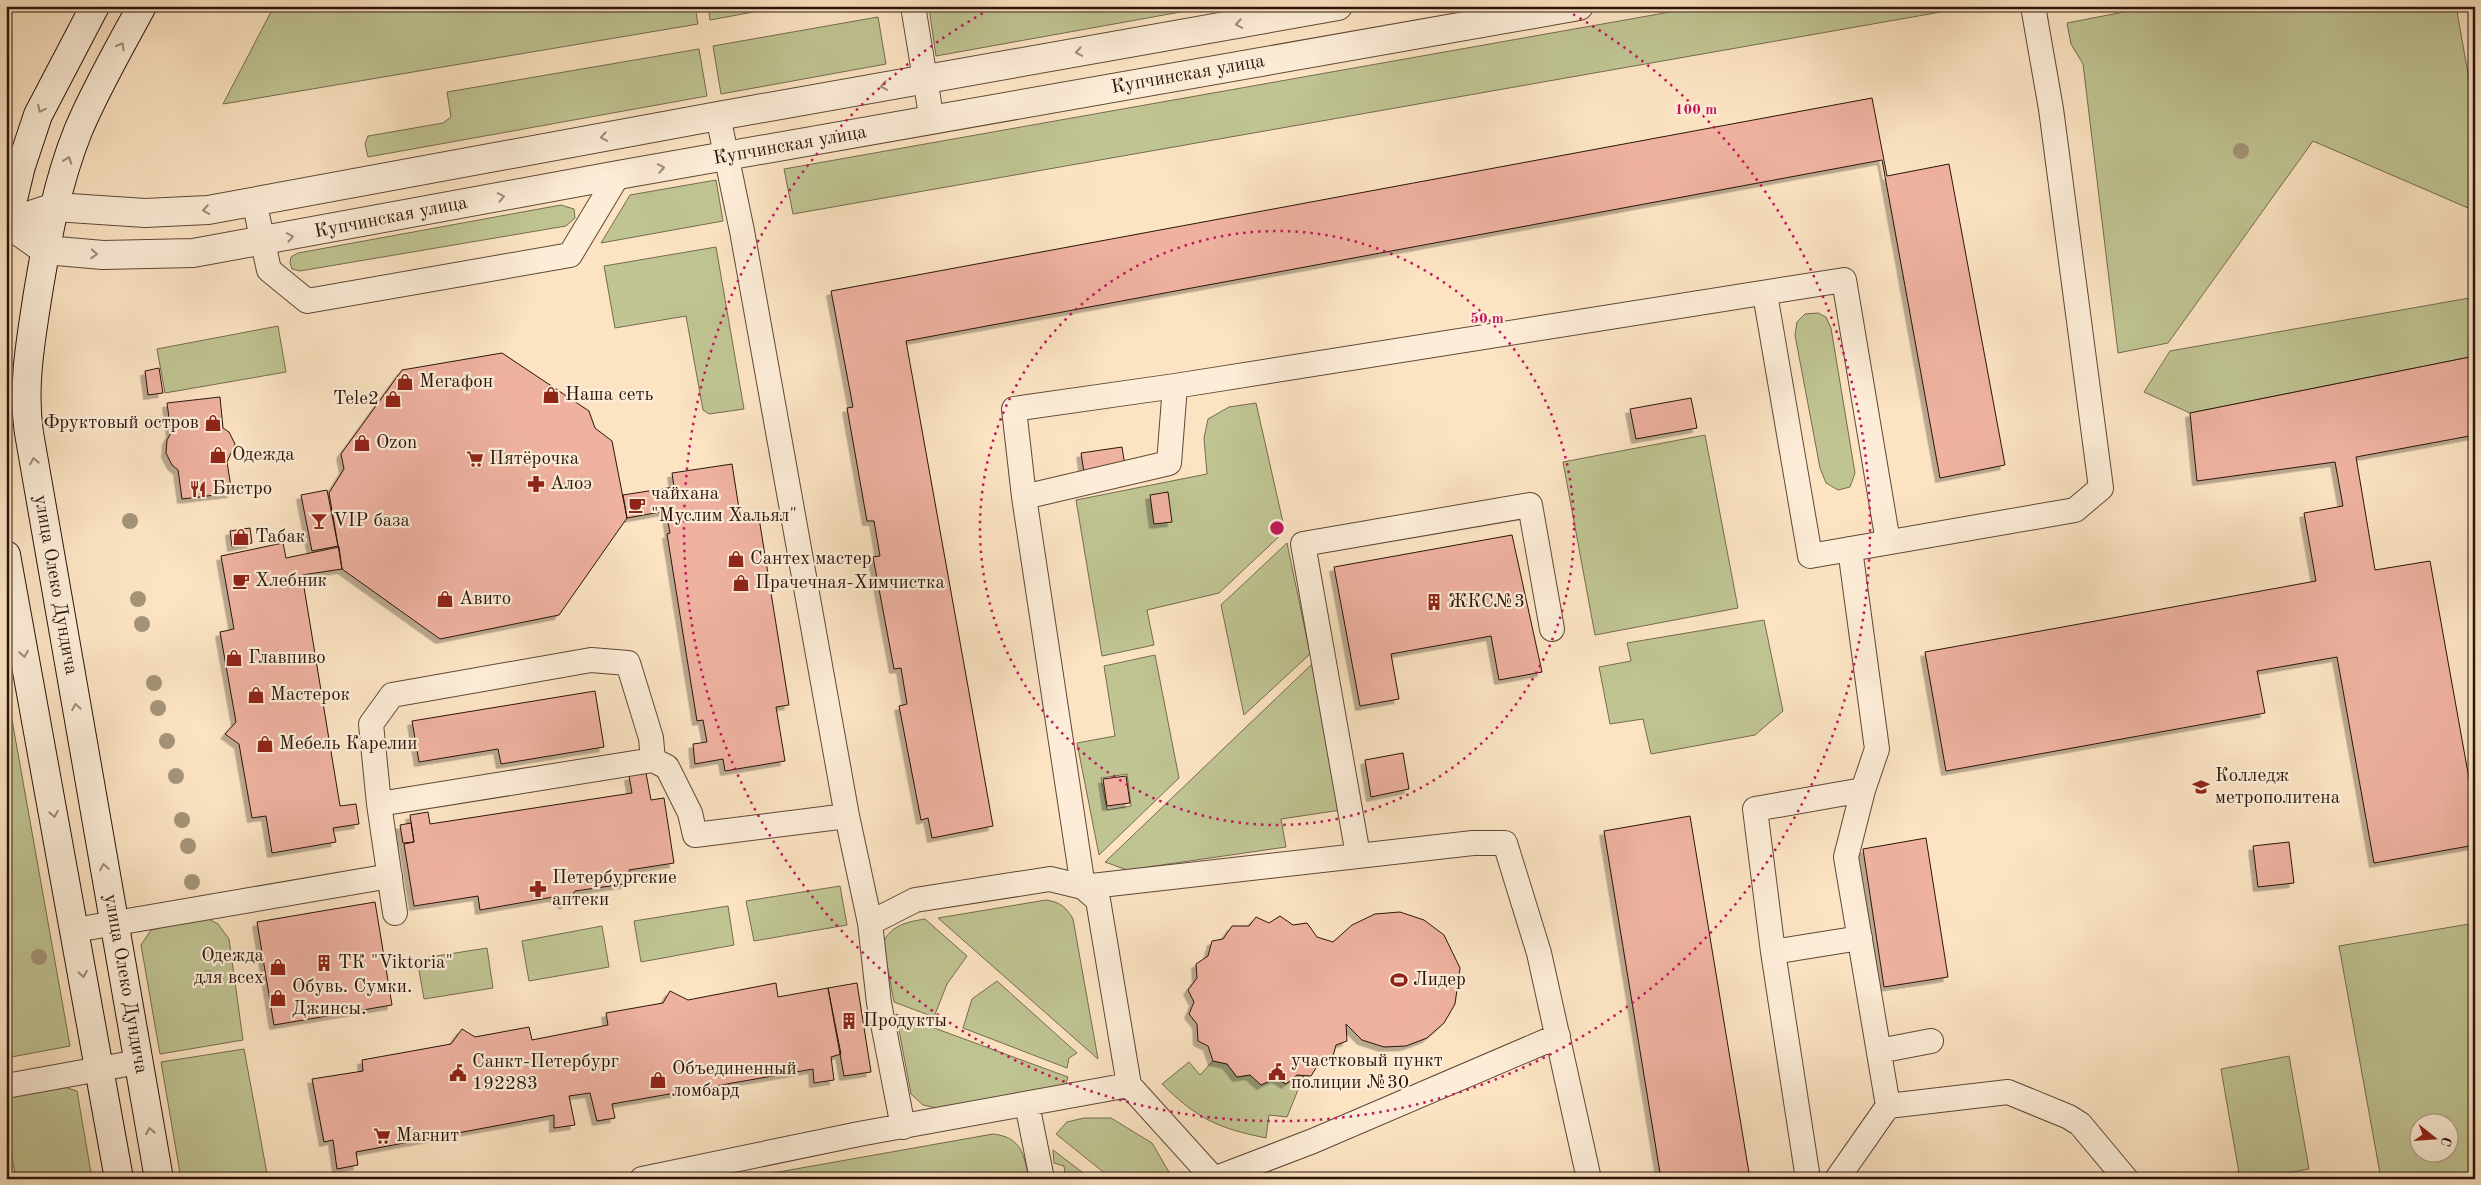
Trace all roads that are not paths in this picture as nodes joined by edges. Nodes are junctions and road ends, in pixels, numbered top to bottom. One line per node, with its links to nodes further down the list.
1 (95, 6): 14 (street, one-way to 14)
2 (142, 6): 13 (street, улица Олеко Дундича, one-way to 2)
3 (913, 6): 7 (lane)
4 (1338, 6): 7 (street, one-way to 7)
5 (1578, 6): 9 (street, Купчинская улица)
6 (2033, 6): 20 (lane)
7 (924, 79): 8 (street, one-way to 8); 9 (lane)
8 (718, 116): 10 (lane); 12 (street, one-way to 12)
9 (932, 121): 10 (street, Купчинская улица)
10 (725, 157): 11 (street, Купчинская улица, one-way to 10); 27 (lane)
11 (618, 176): 15 (street, Купчинская улица, one-way to 11); 15 (lane)
12 (254, 201): 13 (street, one-way to 13); 15 (lane)
13 (55, 207): 14 (street); 16 (street, улица Олеко Дундича)
14 (7, 225): 16 (street)
15 (262, 242): 16 (street, Купчинская улица, one-way to 15)
16 (45, 250): 33 (street, улица Олеко Дундича, one-way to 16)
17 (1765, 294): 18 (lane); 20 (lane); 21 (lane)
18 (1175, 386): 19 (lane); 19 (lane)
19 (1024, 497): 30 (lane)
20 (1888, 542): 21 (lane)
21 (1850, 549): 25 (lane)
22 (6, 555): 34 (street, one-way to 34)
23 (1552, 629): 28 (lane)
24 (653, 760): 26 (lane); 26 (lane); 27 (lane)
25 (1863, 790): 35 (lane); 36 (lane)
26 (379, 804): 29 (lane)
27 (847, 816): 32 (lane)
28 (1358, 855): 30 (lane); 37 (lane)
29 (390, 876): 31 (lane); 33 (lane)
30 (1083, 887): 32 (lane); 42 (lane)
31 (395, 913)
32 (870, 923): 46 (lane)
33 (114, 924): 34 (lane); 40 (street, улица Олеко Дундича)
34 (75, 930): 41 (street, one-way to 41)
35 (1860, 938): 36 (lane); 39 (lane)
36 (1773, 952): 53 (lane)
37 (1558, 1036): 51 (lane); 52 (lane)
38 (1931, 1041): 39 (lane)
39 (1879, 1051): 45 (lane)
40 (138, 1062): 41 (lane); 48 (street, улица Олеко Дундича, one-way to 40)
41 (100, 1069): 43 (lane); 47 (street)
42 (1128, 1085): 44 (lane); 51 (lane)
43 (6, 1086)
44 (1027, 1104): 46 (lane); 50 (lane)
45 (1888, 1106): 54 (lane); 55 (lane)
46 (903, 1127): 49 (lane)
47 (118, 1179)
48 (159, 1179)
49 (642, 1179)
50 (1042, 1179)
51 (1214, 1179)
52 (1589, 1179)
53 (1808, 1179)
54 (1837, 1179)
55 (2126, 1179)

